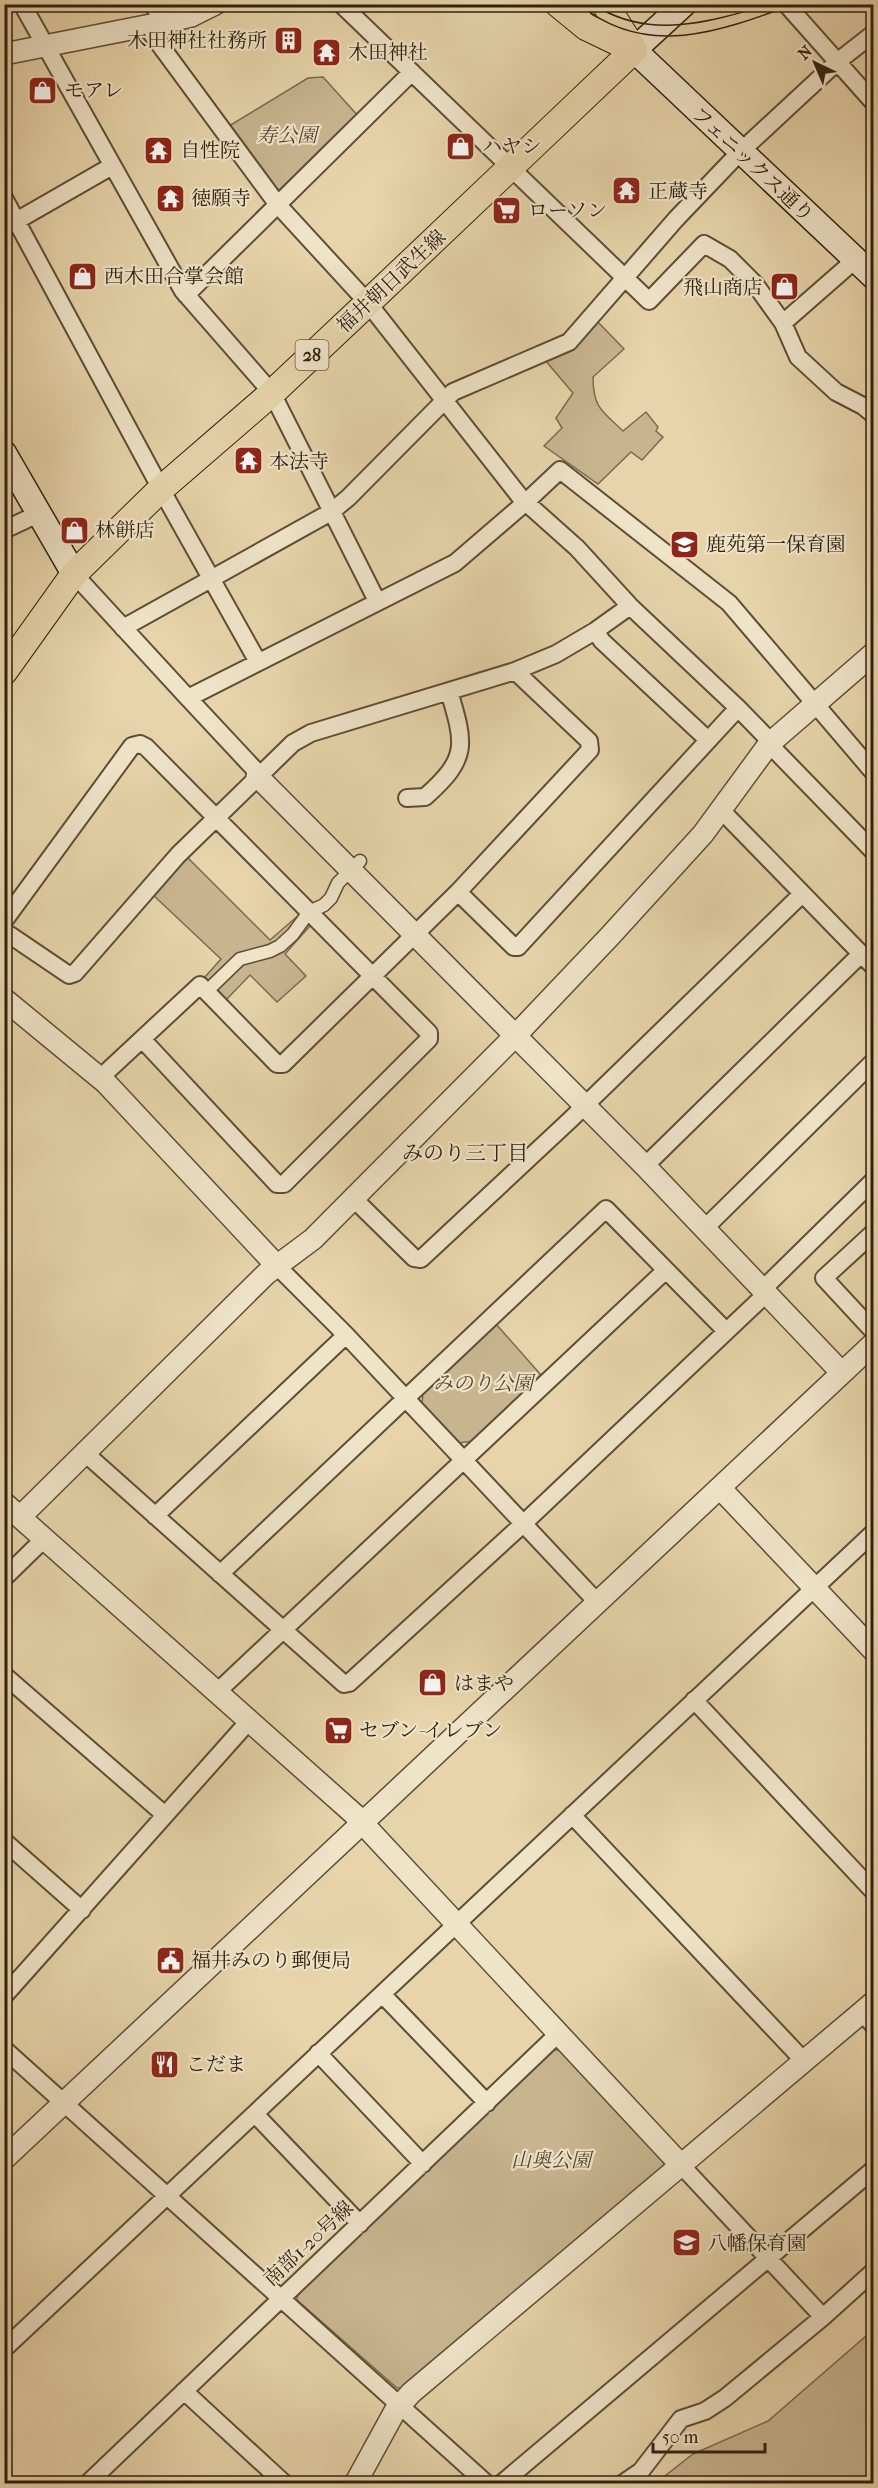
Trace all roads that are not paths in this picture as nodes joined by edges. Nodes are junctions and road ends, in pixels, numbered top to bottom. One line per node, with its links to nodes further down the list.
1 (22, 4): 11 (street)
2 (152, 4): 9 (street)
3 (215, 4): 9 (street)
4 (341, 4): 15 (street)
5 (558, 4): 12 (main road, フェニックス通り)
6 (605, 4): 12 (main road, フェニックス通り)
7 (684, 4): 12 (main road)
8 (786, 4): 14 (street)
9 (156, 24): 11 (street); 21 (street)
10 (873, 33): 14 (street)
11 (45, 46): 13 (street); 18 (street)
12 (634, 50): 17 (main road, フェニックス通り); 19 (main road, 福井朝日武生線 / 28)
13 (4, 54)
14 (837, 62): 16 (street); 17 (street)
15 (412, 72): 19 (street); 21 (street)
16 (873, 103)
17 (740, 152): 23 (main road, フェニックス通り); 25 (street)
18 (112, 166): 22 (street); 26 (street)
19 (512, 168): 25 (street); 27 (main road, 福井朝日武生線 / 28)
20 (4, 198): 22 (street)
21 (278, 205): 26 (street); 27 (street)
22 (11, 225): 33 (street)
23 (855, 260): 24 (main road, フェニックス通り); 28 (street)
24 (873, 277)
25 (625, 279): 28 (street); 30 (street)
26 (186, 295): 29 (street)
27 (368, 303): 29 (main road, 福井朝日武生線 / 28); 30 (street)
28 (783, 323): 31 (street)
29 (272, 393): 33 (main road, 福井朝日武生線 / 28); 35 (street)
30 (445, 399): 34 (street); 35 (street)
31 (873, 415)
32 (4, 453): 36 (main road)
33 (161, 489): 38 (main road, 福井朝日武生線 / 28); 39 (street)
34 (526, 502): 40 (street); 41 (street); 50 (street)
35 (331, 512): 39 (street); 40 (street)
36 (38, 514): 37 (street); 38 (main road)
37 (4, 530)
38 (74, 574): 42 (street); 47 (main road, 福井朝日武生線 / 28)
39 (212, 578): 42 (street); 45 (street)
40 (377, 601): 45 (street)
41 (630, 606): 43 (street); 51 (street)
42 (123, 628): 49 (street)
43 (595, 631): 46 (street); 52 (street)
44 (873, 653): 50 (street)
45 (258, 662): 49 (street)
46 (515, 671): 48 (street); 61 (street)
47 (4, 672)
48 (449, 691): 55 (street); 56 (street)
49 (188, 698): 55 (street)
50 (814, 703): 53 (street); 54 (street)
51 (738, 708): 52 (street); 53 (street)
52 (708, 740): 61 (street)
53 (770, 743): 57 (street); 59 (street)
54 (873, 773)
55 (258, 775): 58 (street); 60 (street)
56 (407, 798)
57 (721, 810): 62 (street); 72 (street)
58 (216, 818): 63 (street); 64 (street); 65 (street)
59 (873, 852)
60 (355, 865): 63 (street); 66 (street)
61 (458, 892): 66 (street)
62 (802, 894): 67 (street); 76 (street)
63 (309, 912): 69 (street); 70 (street)
64 (4, 921)
65 (4, 931)
66 (415, 934): 69 (street); 72 (street)
67 (861, 954): 68 (street); 77 (street)
68 (873, 967)
69 (373, 975): 70 (street); 73 (street)
70 (206, 992): 73 (street)
71 (4, 999): 75 (street)
72 (516, 1035): 76 (street); 79 (street)
73 (142, 1039): 75 (street)
74 (873, 1061): 80 (street)
75 (100, 1078): 82 (street)
76 (585, 1105): 77 (street); 79 (street)
77 (645, 1166): 80 (street)
78 (873, 1180): 84 (street)
79 (353, 1198): 82 (street)
80 (705, 1228): 84 (street)
81 (873, 1232): 86 (street)
82 (277, 1266): 87 (street); 91 (street)
83 (666, 1270): 85 (street); 90 (street); 92 (street)
84 (765, 1291): 85 (street); 89 (street)
85 (726, 1331): 96 (street)
86 (873, 1332)
87 (346, 1335): 90 (street); 95 (street)
88 (873, 1343): 89 (street)
89 (842, 1372): 93 (street)
90 (406, 1398): 92 (street); 99 (street)
91 (85, 1453): 94 (street); 95 (street)
92 (465, 1461): 96 (street); 103 (street)
93 (720, 1488): 101 (street); 102 (street)
94 (12, 1510): 98 (street)
95 (155, 1516): 99 (street)
96 (523, 1524): 102 (street); 103 (street)
97 (873, 1532): 101 (street)
98 (44, 1539): 100 (street); 106 (street)
99 (220, 1574): 103 (street)
100 (4, 1578)
101 (815, 1587): 104 (street); 107 (street)
102 (597, 1602): 111 (street)
103 (282, 1629): 106 (street)
104 (873, 1651)
105 (4, 1675): 109 (street)
106 (217, 1692): 108 (street)
107 (694, 1700): 110 (street); 113 (street)
108 (249, 1720): 109 (street); 111 (street)
109 (165, 1815): 114 (street)
110 (572, 1815): 115 (street); 122 (street)
111 (363, 1823): 115 (street); 123 (street)
112 (4, 1841): 114 (street)
113 (873, 1892)
114 (82, 1910): 117 (street)
115 (456, 1924): 116 (street); 119 (street)
116 (382, 1994): 121 (street); 124 (street)
117 (4, 1996)
118 (870, 2013): 122 (street)
119 (558, 2034): 124 (street, 南部1-20号線); 128 (street)
120 (4, 2049): 123 (street)
121 (318, 2053): 125 (street); 127 (street)
122 (804, 2061): 128 (street)
123 (65, 2103): 126 (street); 130 (street)
124 (487, 2103): 127 (street, 南部1-20号線)
125 (255, 2114): 130 (street); 131 (street)
126 (4, 2159)
127 (423, 2164): 131 (street, 南部1-20号線)
128 (680, 2164): 132 (street); 138 (street)
129 (873, 2169): 132 (street)
130 (167, 2196): 134 (street); 136 (street)
131 (360, 2224): 134 (street, 南部1-20号線)
132 (767, 2257): 135 (street); 143 (street)
133 (873, 2271): 135 (street)
134 (281, 2297): 137 (street, 南部1-20号線); 138 (street)
135 (823, 2317): 144 (street)
136 (4, 2349)
137 (184, 2391): 139 (street, 南部1-20号線); 140 (street)
138 (400, 2404): 141 (street); 142 (street)
139 (95, 2481)
140 (285, 2484)
141 (356, 2484)
142 (487, 2484)
143 (501, 2484)
144 (622, 2484)

